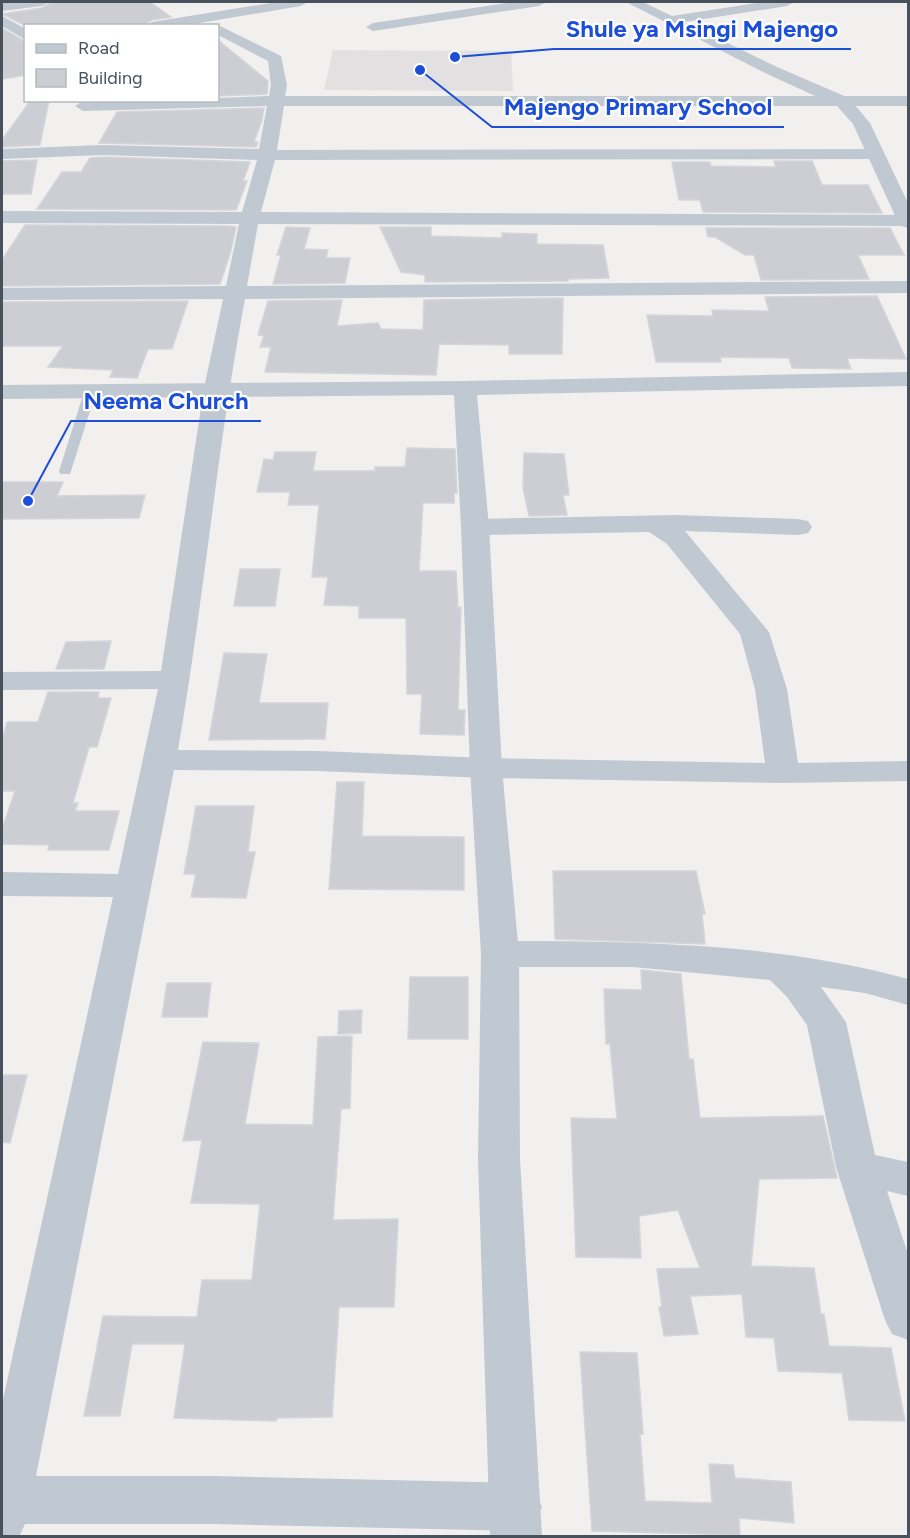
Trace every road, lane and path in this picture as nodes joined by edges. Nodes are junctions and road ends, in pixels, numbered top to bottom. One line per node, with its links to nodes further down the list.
1 (42, 2): 8 (street)
2 (301, 2): 10 (street)
3 (539, 2): 9 (street)
4 (633, 2): 12 (street)
5 (787, 2): 12 (street)
6 (429, 5): 9 (street)
7 (171, 6): 10 (street)
8 (2, 8)
9 (454, 16): 15 (street)
10 (196, 18): 13 (street); 14 (street)
11 (2, 20): 17 (street)
12 (672, 20): 20 (street)
13 (163, 24)
14 (206, 24)
15 (373, 27)
16 (219, 30): 18 (street)
17 (23, 43)
18 (276, 101): 20 (street); 21 (street); 24 (street)
19 (909, 101): 20 (street)
20 (843, 102): 23 (street)
21 (76, 123): 22 (street); 24 (street)
22 (2, 154)
23 (876, 154): 24 (street); 27 (street)
24 (267, 156): 26 (street)
25 (2, 217): 26 (street)
26 (250, 217): 27 (street); 29 (street)
27 (908, 221)
28 (909, 287): 29 (street)
29 (237, 293): 30 (street); 32 (street)
30 (2, 294)
31 (909, 379): 33 (street)
32 (216, 388): 33 (street); 35 (street); 40 (street)
33 (465, 388): 38 (street)
34 (2, 392): 35 (street)
35 (90, 392): 36 (lane)
36 (65, 471)
37 (656, 524): 38 (street); 39 (street); 45 (street)
38 (475, 526): 43 (street)
39 (798, 527)
40 (175, 680): 41 (street); 42 (street)
41 (2, 681)
42 (160, 760): 43 (street); 47 (street)
43 (486, 768): 45 (street); 48 (street)
44 (909, 771): 45 (street)
45 (783, 773)
46 (2, 884): 47 (street)
47 (135, 886): 54 (street)
48 (500, 954): 49 (street); 55 (street)
49 (780, 968): 50 (street); 51 (street)
50 (909, 992)
51 (857, 1167): 52 (street); 53 (street)
52 (909, 1179)
53 (909, 1320)
54 (3, 1506): 55 (street)
55 (516, 1522)

